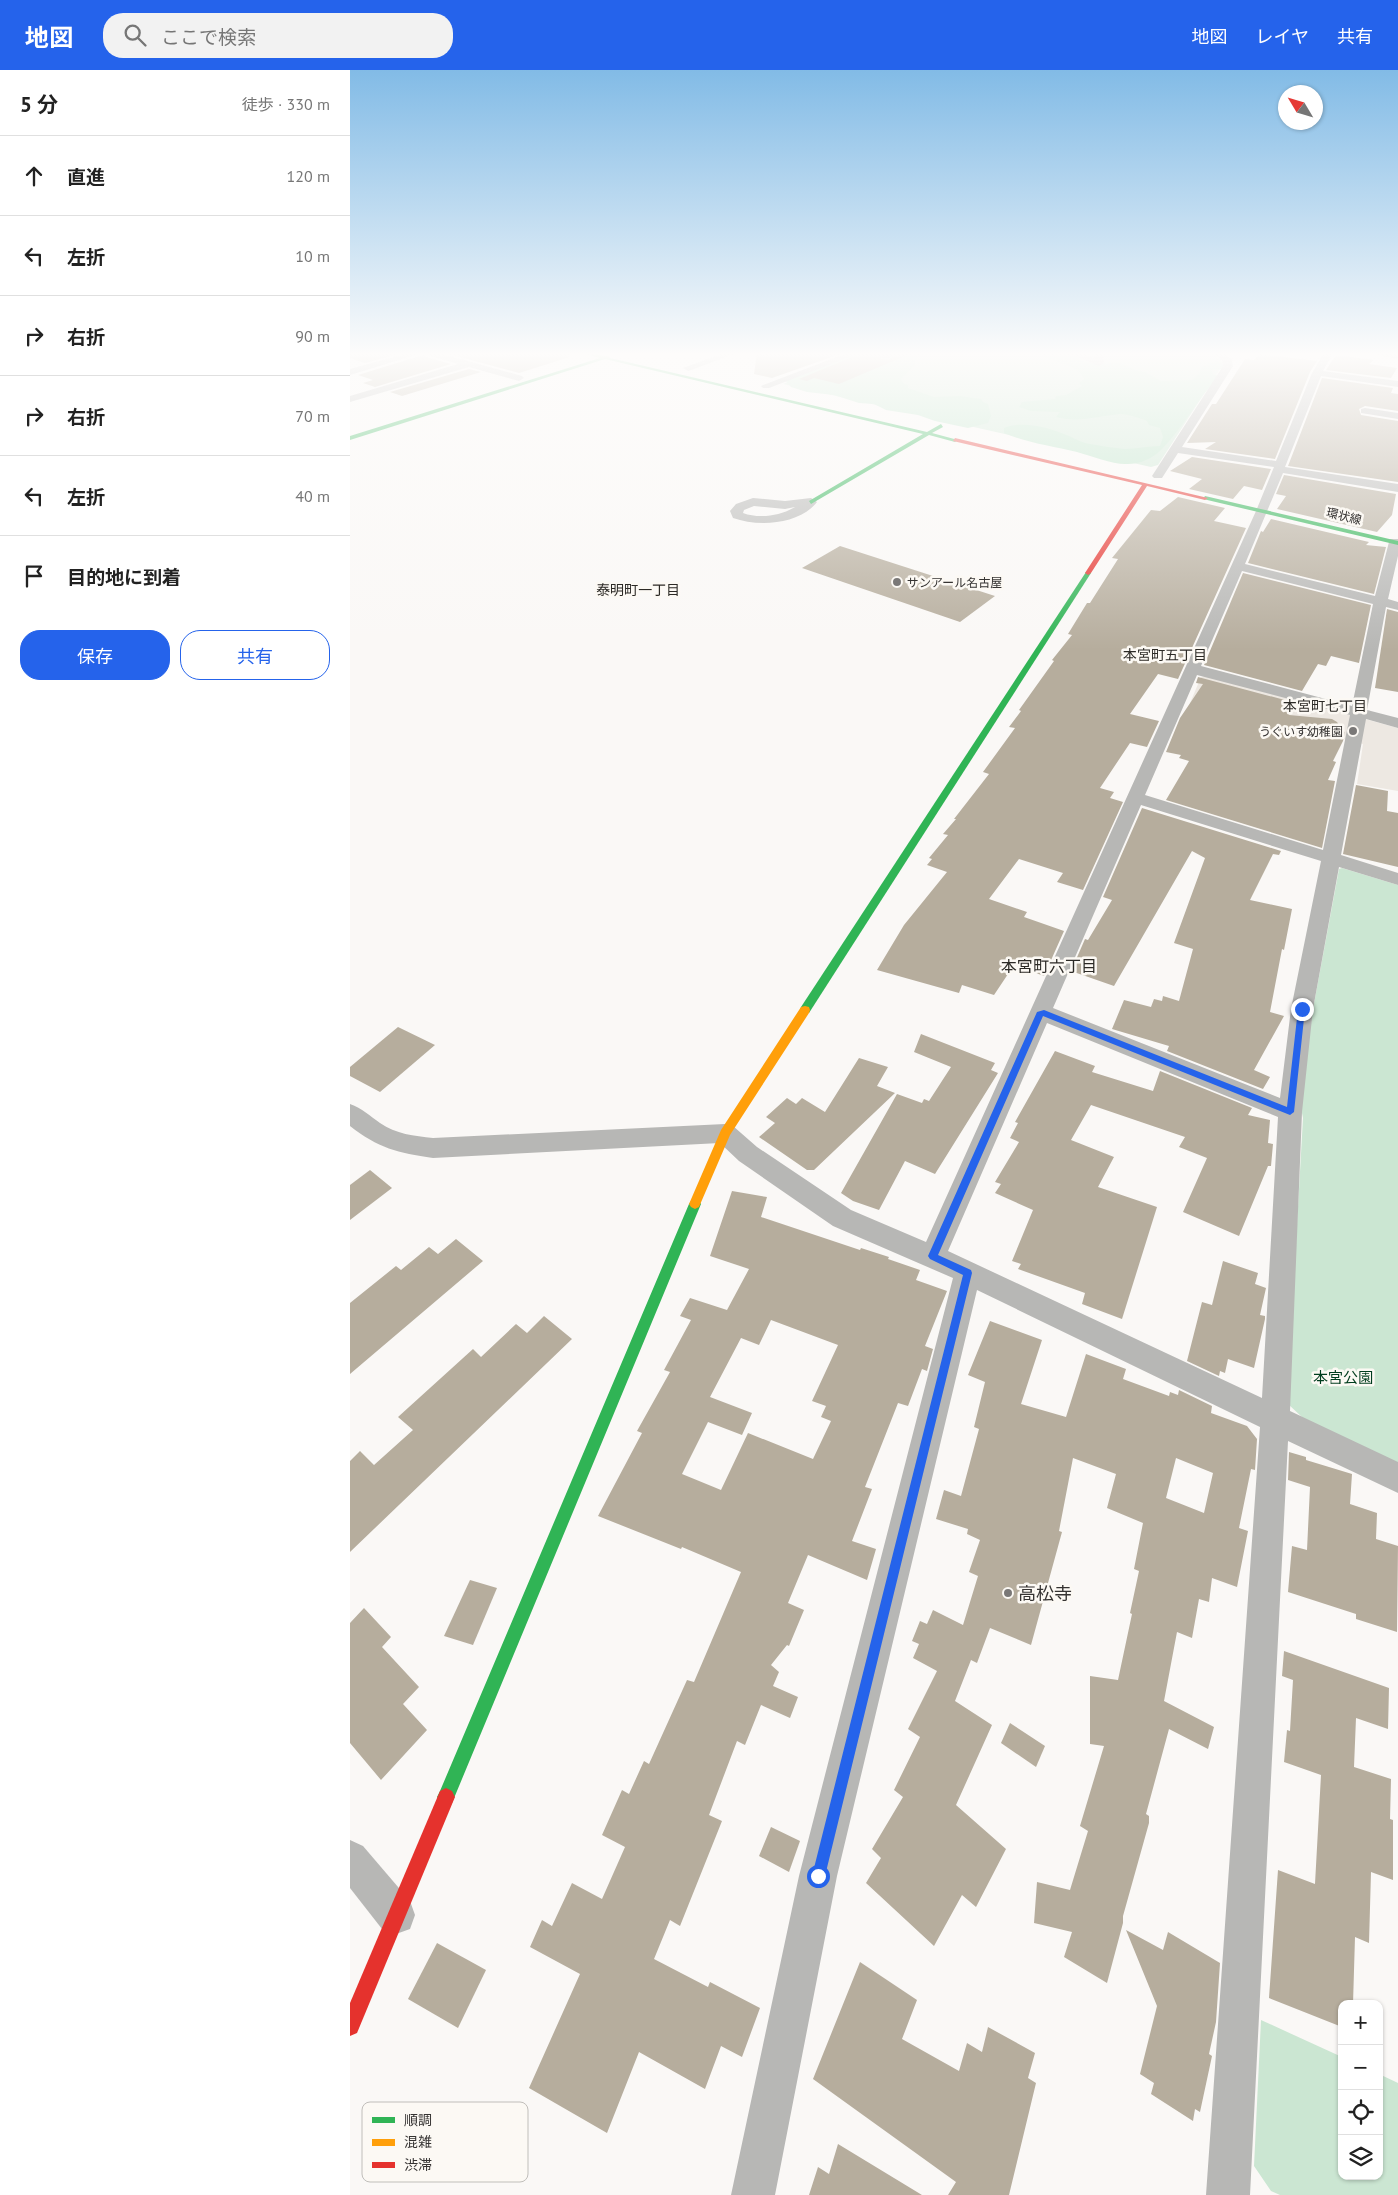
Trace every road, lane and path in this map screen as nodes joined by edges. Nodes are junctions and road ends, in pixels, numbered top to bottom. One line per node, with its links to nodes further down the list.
1 (896, 452): 11 (main road)
2 (1010, 452): 9 (main road, 環状線)
3 (1055, 452): 8 (main road, 環状線)
4 (1173, 452): 8 (street)
5 (1193, 452): 7 (street)
6 (1286, 452): 7 (street)
7 (1280, 467): 10 (street); 12 (street)
8 (1158, 476): 12 (main road, 環状線)
9 (1146, 484): 12 (main road, 環状線); 25 (main road)
10 (1398, 488)
11 (811, 502): 11 (street)
12 (1265, 506): 13 (main road, 環状線); 14 (street)
13 (1397, 539): 15 (street)
14 (1238, 566): 15 (street); 16 (street)
15 (1389, 604): 17 (street)
16 (1193, 669): 17 (street); 19 (street)
17 (1359, 713): 18 (street); 20 (street)
18 (1398, 723)
19 (1135, 798): 20 (street); 22 (street)
20 (1332, 860): 21 (street); 23 (street)
21 (1398, 879)
22 (1041, 1012): 23 (street); 26 (street)
23 (1290, 1112): 28 (street)
24 (350, 1114): 25 (street)
25 (726, 1133): 26 (street); 31 (main road)
26 (933, 1256): 27 (street)
27 (968, 1273): 28 (street); 33 (street)
28 (1275, 1419): 29 (street); 34 (street)
29 (1398, 1478)
30 (350, 1859): 31 (street)
31 (396, 1915): 32 (main road)
32 (350, 2026)
33 (753, 2195)
34 (1228, 2195)

